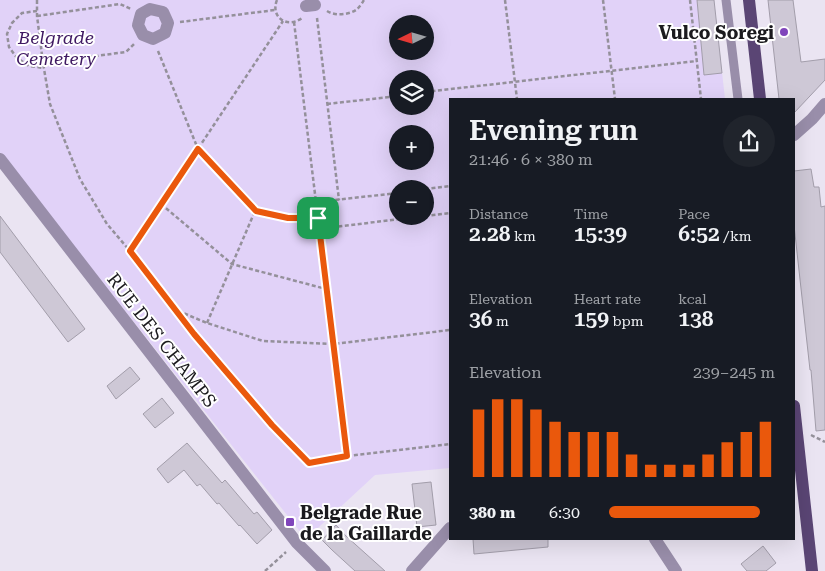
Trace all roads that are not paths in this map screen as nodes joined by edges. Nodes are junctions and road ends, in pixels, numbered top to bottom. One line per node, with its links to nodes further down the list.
1 (726, 0): 4 (lane)
2 (749, 0): 5 (main road)
3 (148, 37): 3 (street)
4 (738, 98)
5 (760, 98)
6 (825, 104): 7 (street)
7 (795, 134)
8 (0, 159): 12 (street, RUE DES CHAMPS)
9 (795, 415): 15 (main road)
10 (449, 529): 13 (street)
11 (655, 540): 14 (street)
12 (324, 571)
13 (412, 571)
14 (676, 571)
15 (812, 571)

